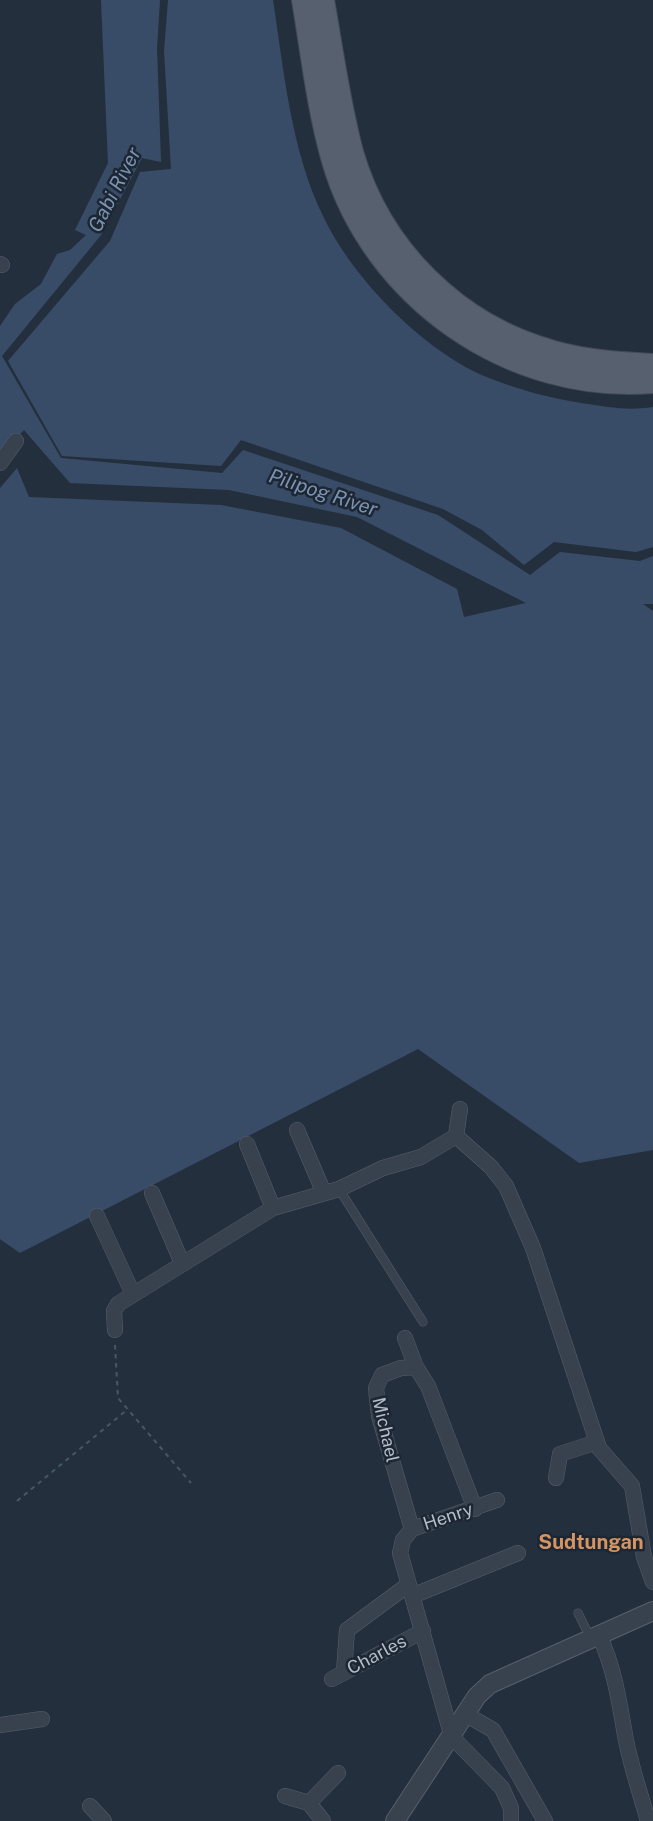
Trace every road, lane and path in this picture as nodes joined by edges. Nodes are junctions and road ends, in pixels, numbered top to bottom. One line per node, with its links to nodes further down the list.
1 (303, 0): 4 (main road)
2 (323, 0): 3 (main road)
3 (653, 365)
4 (653, 382)
5 (16, 441): 6 (street)
6 (0, 463)
7 (460, 1109): 9 (street)
8 (297, 1130): 11 (street)
9 (456, 1136): 11 (street); 22 (street)
10 (247, 1144): 13 (street)
11 (331, 1191): 13 (street); 17 (lane)
12 (152, 1193): 15 (street)
13 (273, 1208): 15 (street)
14 (98, 1216): 16 (street)
15 (182, 1263): 16 (street)
16 (133, 1294): 18 (street)
17 (423, 1322)
18 (115, 1330): 21 (path)
19 (405, 1338): 20 (street)
20 (416, 1367): 27 (street); 28 (street, Michael)
21 (128, 1409): 24 (path); 26 (path)
22 (597, 1442): 23 (street); 30 (street)
23 (556, 1478)
24 (191, 1483)
25 (497, 1500): 27 (street, Henry)
26 (17, 1501)
27 (475, 1509): 28 (street, Henry)
28 (407, 1535): 31 (street)
29 (518, 1553): 31 (street)
30 (653, 1582)
31 (410, 1590): 34 (street); 34 (street, Charles)
32 (653, 1611): 35 (street)
33 (578, 1613): 35 (lane)
34 (423, 1631): 39 (street)
35 (595, 1637): 36 (street); 49 (street)
36 (465, 1714): 39 (street); 48 (street)
37 (42, 1719): 38 (street)
38 (0, 1725)
39 (452, 1737): 46 (street); 47 (street)
40 (338, 1773): 42 (street)
41 (285, 1796): 42 (street)
42 (309, 1803): 45 (street)
43 (90, 1806): 44 (street)
44 (105, 1821)
45 (323, 1821)
46 (395, 1821)
47 (512, 1821)
48 (545, 1821)
49 (648, 1821)

